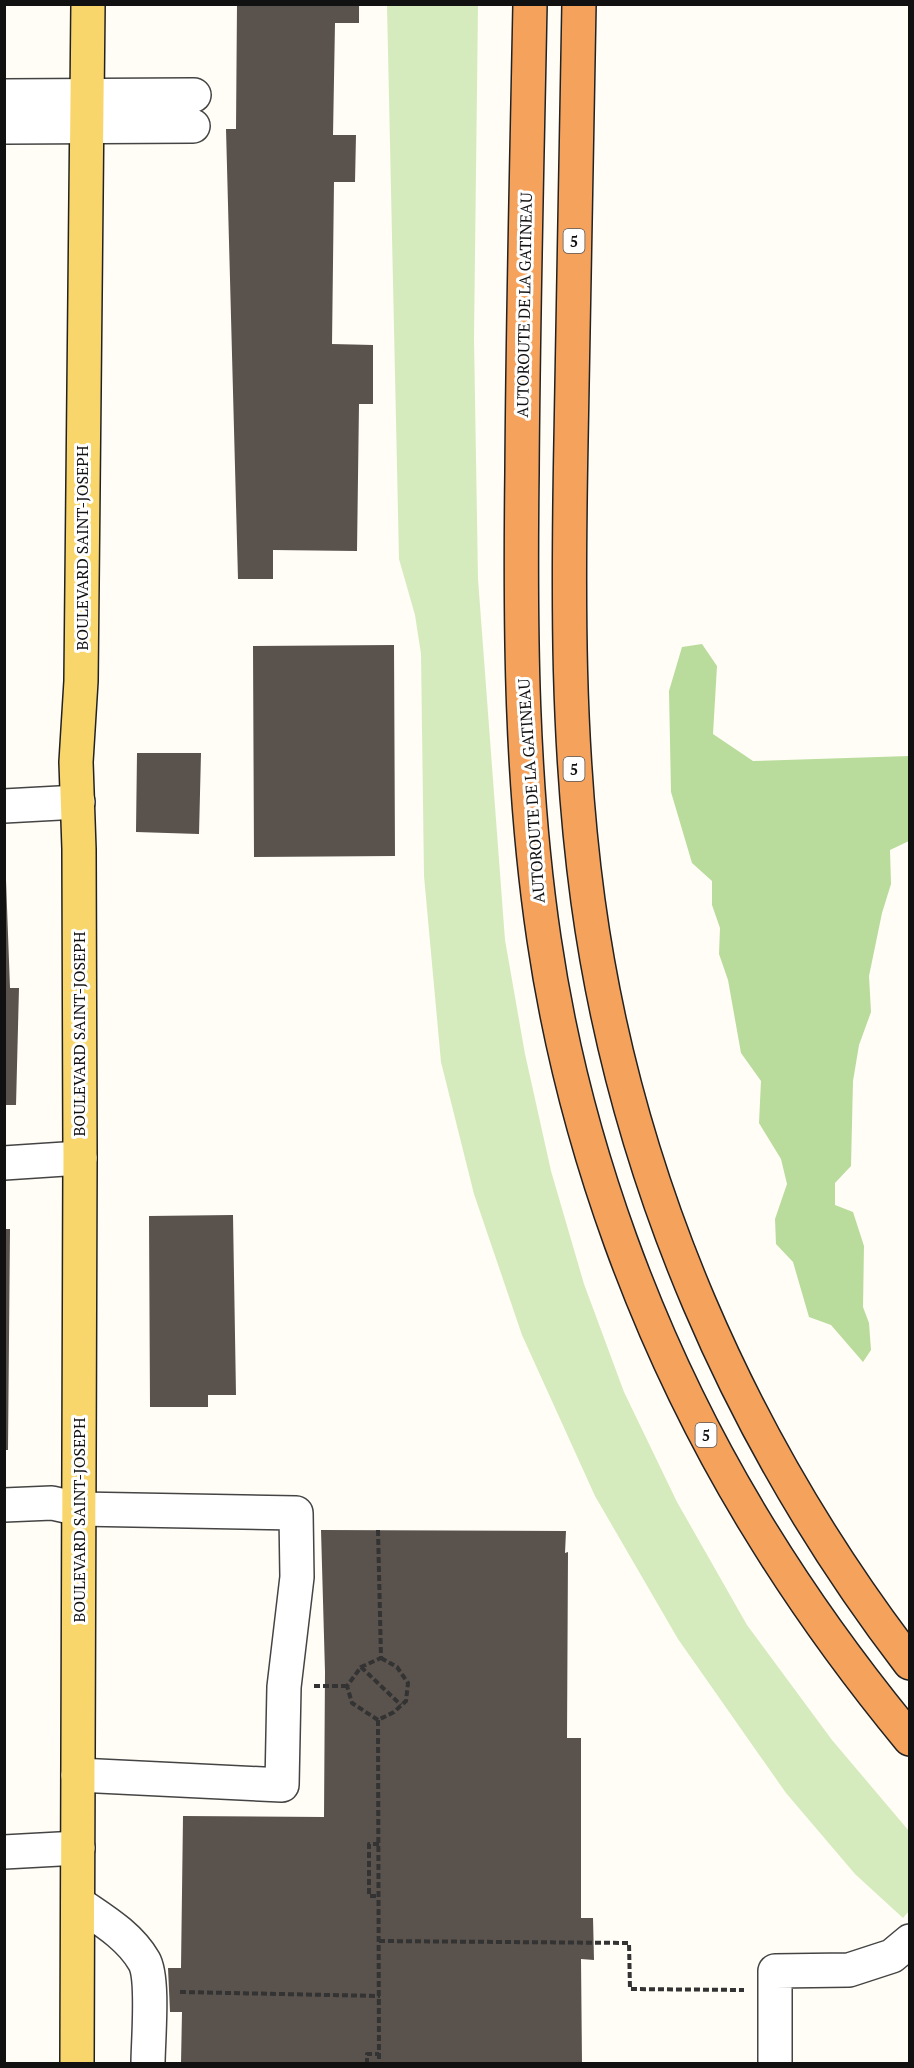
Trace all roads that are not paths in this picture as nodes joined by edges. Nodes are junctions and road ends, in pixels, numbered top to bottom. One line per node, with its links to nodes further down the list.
1 (88, 4): 4 (main road, BOULEVARD SAINT-JOSEPH)
2 (530, 4): 15 (highway, AUTOROUTE DE LA GATINEAU / 5)
3 (579, 4): 14 (highway, 5)
4 (87, 95): 5 (street); 7 (main road, BOULEVARD SAINT-JOSEPH); 7 (street)
5 (4, 96)
6 (4, 127): 7 (street)
7 (86, 127): 8 (main road, BOULEVARD SAINT-JOSEPH)
8 (78, 802): 9 (street); 10 (main road, BOULEVARD SAINT-JOSEPH)
9 (4, 806)
10 (80, 1158): 11 (street); 13 (main road, BOULEVARD SAINT-JOSEPH)
11 (4, 1162)
12 (4, 1505): 13 (street)
13 (79, 1509): 16 (main road, BOULEVARD SAINT-JOSEPH); 16 (street)
14 (909, 1663)
15 (909, 1739)
16 (78, 1775): 17 (main road, BOULEVARD SAINT-JOSEPH)
17 (78, 1848): 18 (street); 19 (main road, BOULEVARD SAINT-JOSEPH)
18 (4, 1852)
19 (78, 1903): 21 (main road, BOULEVARD SAINT-JOSEPH); 22 (street)
20 (909, 1941): 23 (street)
21 (77, 2064)
22 (148, 2064)
23 (775, 2064)

